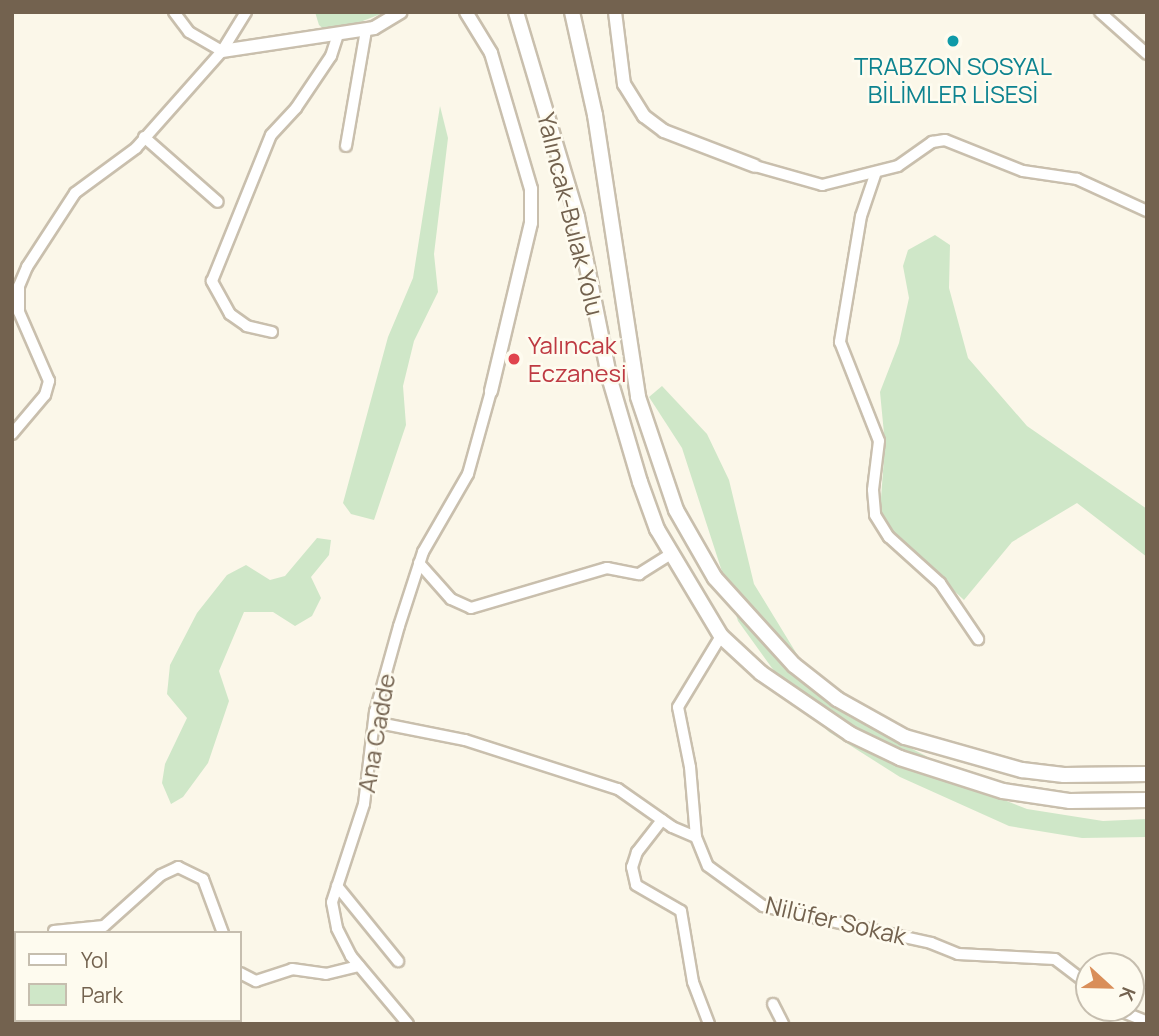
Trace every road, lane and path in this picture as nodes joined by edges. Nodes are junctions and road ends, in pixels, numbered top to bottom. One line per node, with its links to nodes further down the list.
1 (174, 12): 11 (street)
2 (246, 12): 11 (street)
3 (401, 12): 9 (street)
4 (466, 12): 20 (street)
5 (516, 12): 22 (main road, Yalıncak-Bulak Yolu)
6 (572, 12): 27 (main road, Yalıncak-Bulak Yolu)
7 (615, 12): 15 (street)
8 (1100, 12): 12 (street)
9 (366, 30): 10 (street); 14 (street)
10 (338, 35): 11 (street); 19 (street)
11 (222, 51): 13 (street)
12 (1147, 54)
13 (145, 137): 17 (street); 21 (street)
14 (346, 146)
15 (755, 166): 16 (street)
16 (876, 172): 18 (street); 25 (street)
17 (218, 202)
18 (1147, 211)
19 (272, 332)
20 (491, 391): 23 (street, Ana Cadde)
21 (12, 434)
22 (671, 554): 23 (street); 24 (main road, Yalıncak-Bulak Yolu)
23 (419, 563): 26 (street, Ana Cadde)
24 (721, 636): 28 (main road, Yalıncak-Bulak Yolu); 30 (street)
25 (978, 639)
26 (374, 722): 29 (street); 31 (street, Ana Cadde)
27 (1147, 774)
28 (1147, 800)
29 (662, 820): 30 (street); 42 (street)
30 (696, 837): 37 (street, Nilüfer Sokak)
31 (337, 886): 34 (street); 35 (street, Ana Cadde)
32 (54, 931): 33 (street)
33 (222, 931)
34 (398, 961)
35 (359, 966): 36 (street); 41 (street, Ana Cadde)
36 (242, 973)
37 (1075, 974)
38 (773, 1004): 43 (street)
39 (91, 1024): 40 (street)
40 (119, 1024)
41 (408, 1024)
42 (709, 1024)
43 (783, 1024)

